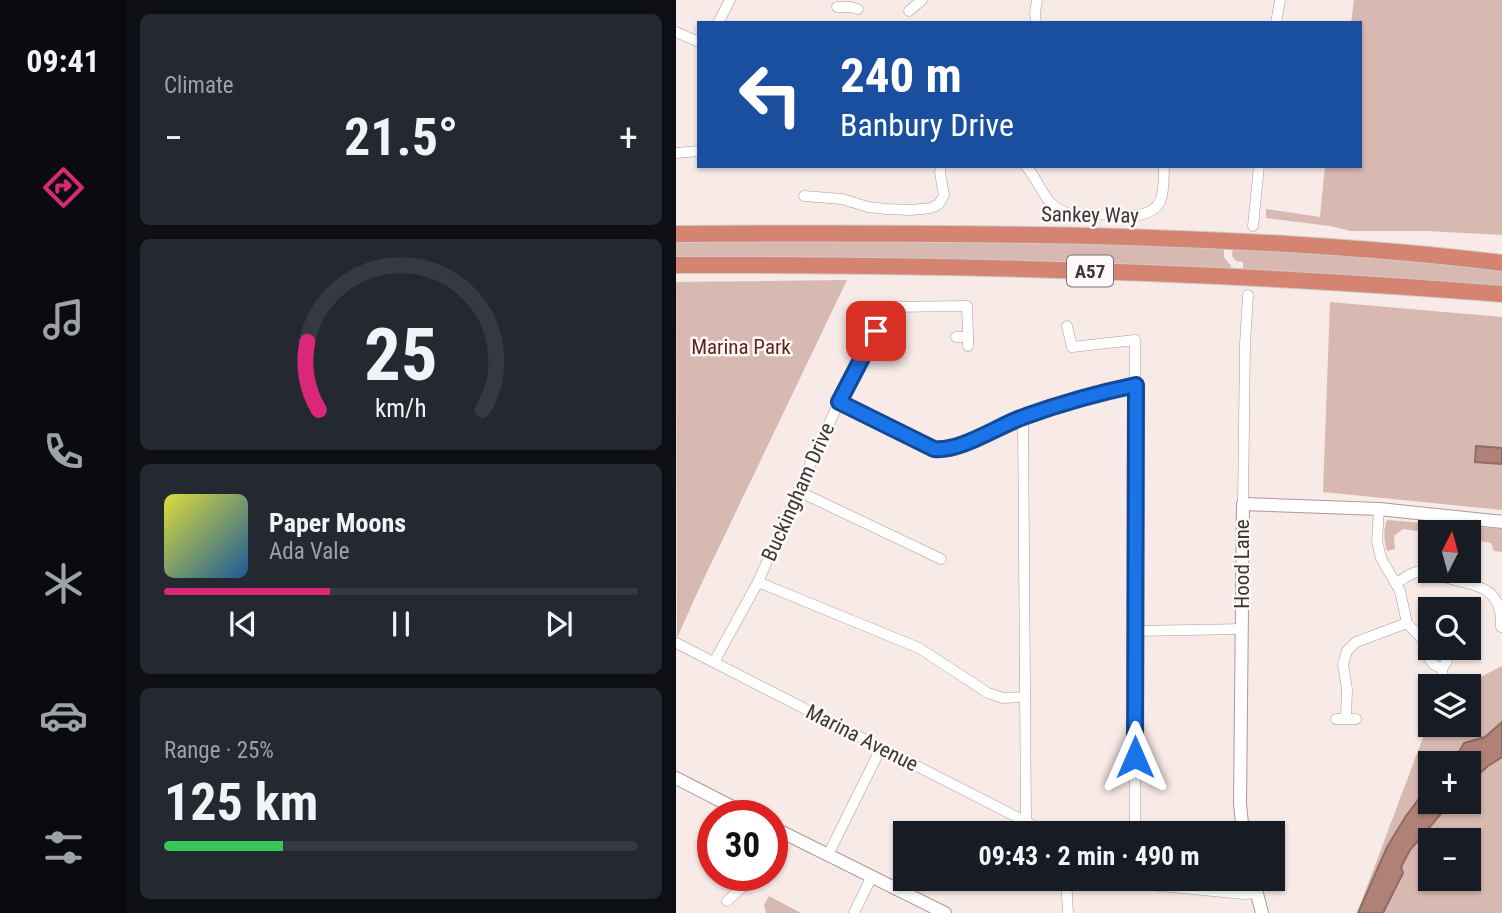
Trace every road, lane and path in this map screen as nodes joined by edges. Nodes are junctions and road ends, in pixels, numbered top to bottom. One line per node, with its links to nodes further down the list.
1 (730, 0): 8 (street)
2 (922, 0): 7 (street)
3 (1037, 0): 9 (street)
4 (1280, 0): 10 (street)
5 (853, 5): 6 (street)
6 (837, 7)
7 (909, 12)
8 (719, 21)
9 (1036, 21)
10 (1276, 21)
11 (676, 32): 12 (street)
12 (697, 41)
13 (697, 151): 14 (street)
14 (676, 153)
15 (941, 168): 19 (street)
16 (1028, 168): 17 (street)
17 (1164, 168)
18 (1259, 168): 20 (street)
19 (804, 196)
20 (1253, 226)
21 (676, 234): 22 (highway, Sankey Way / A57)
22 (1503, 263)
23 (676, 265): 24 (highway, A57)
24 (1503, 294)
25 (1248, 295): 32 (street, Hood Lane)
26 (1067, 326): 28 (street)
27 (956, 337): 29 (street, Buckingham Drive)
28 (1136, 385): 30 (street); 42 (street)
29 (839, 402): 30 (street); 31 (street, Buckingham Drive)
30 (1023, 417): 46 (street)
31 (798, 491): 35 (street); 36 (street, Buckingham Drive)
32 (1243, 504): 33 (street); 41 (street, Hood Lane)
33 (1379, 509): 34 (street); 37 (street)
34 (1503, 523)
35 (941, 559)
36 (758, 582): 44 (street, Buckingham Drive); 46 (street)
37 (1397, 583): 38 (street); 39 (street)
38 (1502, 611): 40 (street)
39 (1407, 623): 45 (street); 47 (street)
40 (1501, 626)
41 (1242, 629): 42 (street); 53 (street, Hood Lane)
42 (1136, 631): 52 (street)
43 (676, 643): 44 (street, Marina Avenue)
44 (714, 662): 48 (street, Marina Avenue)
45 (1444, 669)
46 (1025, 697): 51 (street)
47 (1346, 719)
48 (881, 748): 51 (street, Marina Avenue); 55 (street)
49 (676, 778): 50 (street)
50 (719, 800)
51 (1025, 821)
52 (1135, 821)
53 (1242, 821)
54 (788, 834): 55 (street)
55 (828, 855): 56 (street)
56 (872, 876): 62 (street); 63 (street)
57 (738, 891): 61 (street)
58 (1067, 891): 64 (street)
59 (1219, 891): 60 (street)
60 (1257, 893): 65 (street)
61 (727, 901)
62 (854, 913)
63 (945, 913)
64 (1068, 913)
65 (1262, 913)

